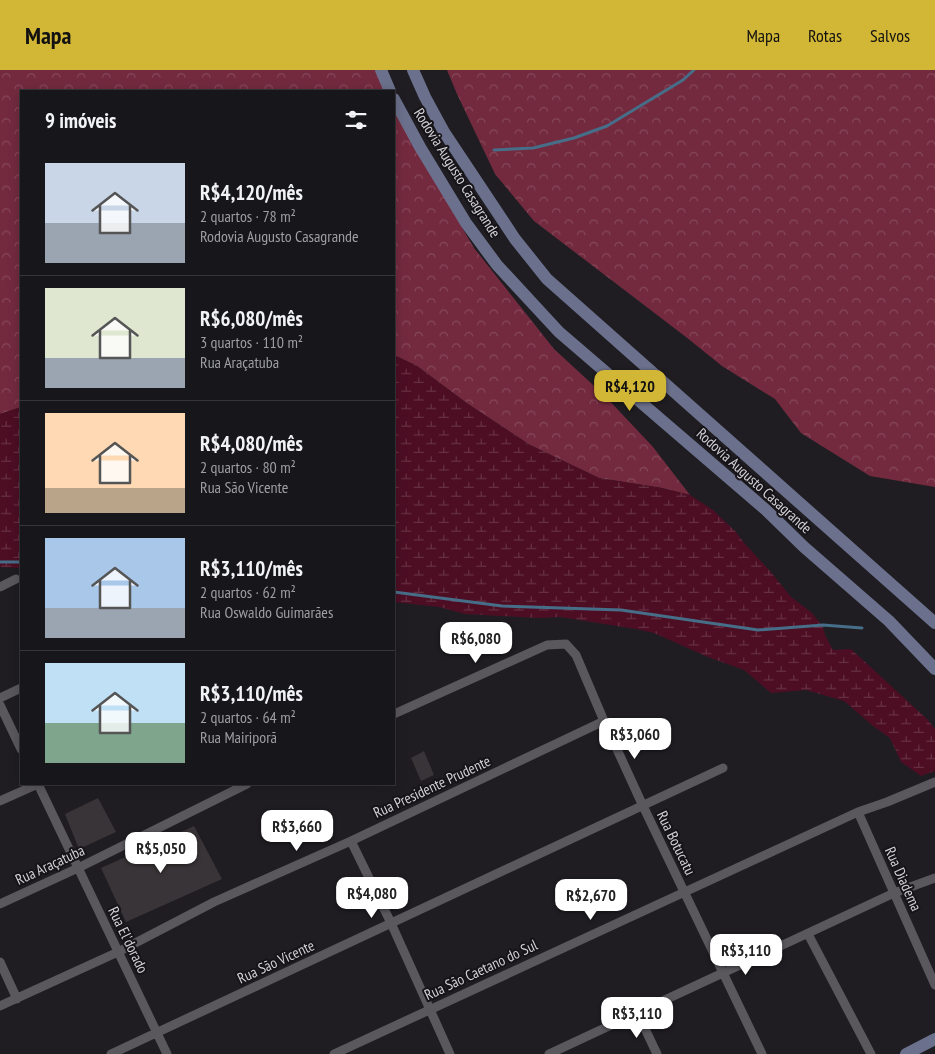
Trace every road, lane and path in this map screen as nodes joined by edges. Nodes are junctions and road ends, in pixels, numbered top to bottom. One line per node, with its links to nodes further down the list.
1 (381, 70): 3 (main road)
2 (413, 70): 7 (main road, Rodovia Augusto Casagrande)
3 (390, 90)
4 (395, 101): 8 (main road, Rodovia Augusto Casagrande)
5 (16, 579): 6 (street)
6 (0, 587)
7 (935, 623)
8 (935, 669)
9 (20, 688): 10 (street)
10 (0, 698)
11 (0, 705): 14 (street)
12 (395, 714): 13 (street, Rua Botucatu)
13 (604, 722): 21 (street, Rua Botucatu); 23 (street, Rua Presidente Prudente)
14 (20, 748)
15 (723, 768): 21 (street, Rua São Vicente)
16 (935, 782): 22 (street, Rua São Caetano do Sul)
17 (36, 785): 20 (street)
18 (38, 785): 24 (street, Rua El'dorado)
19 (245, 785): 24 (street, Rua Araçatuba)
20 (0, 801)
21 (643, 806): 26 (street, Rua Botucatu); 29 (street, Rua São Vicente)
22 (858, 812): 26 (street, Rua São Caetano do Sul); 27 (street, Rua Diadema)
23 (351, 841): 29 (street); 31 (street, Rua Presidente Prudente)
24 (78, 868): 28 (street, Rua Araçatuba); 31 (street, Rua El'dorado)
25 (935, 878): 27 (street)
26 (684, 891): 34 (street, Rua Botucatu); 38 (street, Rua São Caetano do Sul)
27 (894, 893): 30 (street); 33 (street, Rua Diadema)
28 (0, 904)
29 (391, 923): 38 (street); 40 (street, Rua São Vicente)
30 (808, 934): 34 (street); 49 (street)
31 (118, 952): 36 (street, Rua Presidente Prudente); 40 (street, Rua El'dorado)
32 (0, 962): 36 (street)
33 (931, 967): 35 (street, Rua Diadema)
34 (724, 973): 39 (street); 48 (street, Rua Botucatu)
35 (935, 985)
36 (18, 999): 37 (street, Rua Presidente Prudente)
37 (0, 1006)
38 (430, 1009): 44 (street, Rua São Caetano do Sul); 45 (street)
39 (638, 1014): 46 (street); 47 (street)
40 (157, 1032): 42 (street, Rua São Vicente); 43 (street, Rua El'dorado)
41 (935, 1039): 50 (main road)
42 (111, 1054)
43 (167, 1054)
44 (334, 1054)
45 (450, 1054)
46 (549, 1054)
47 (657, 1054)
48 (762, 1054)
49 (871, 1054)
50 (906, 1054)

